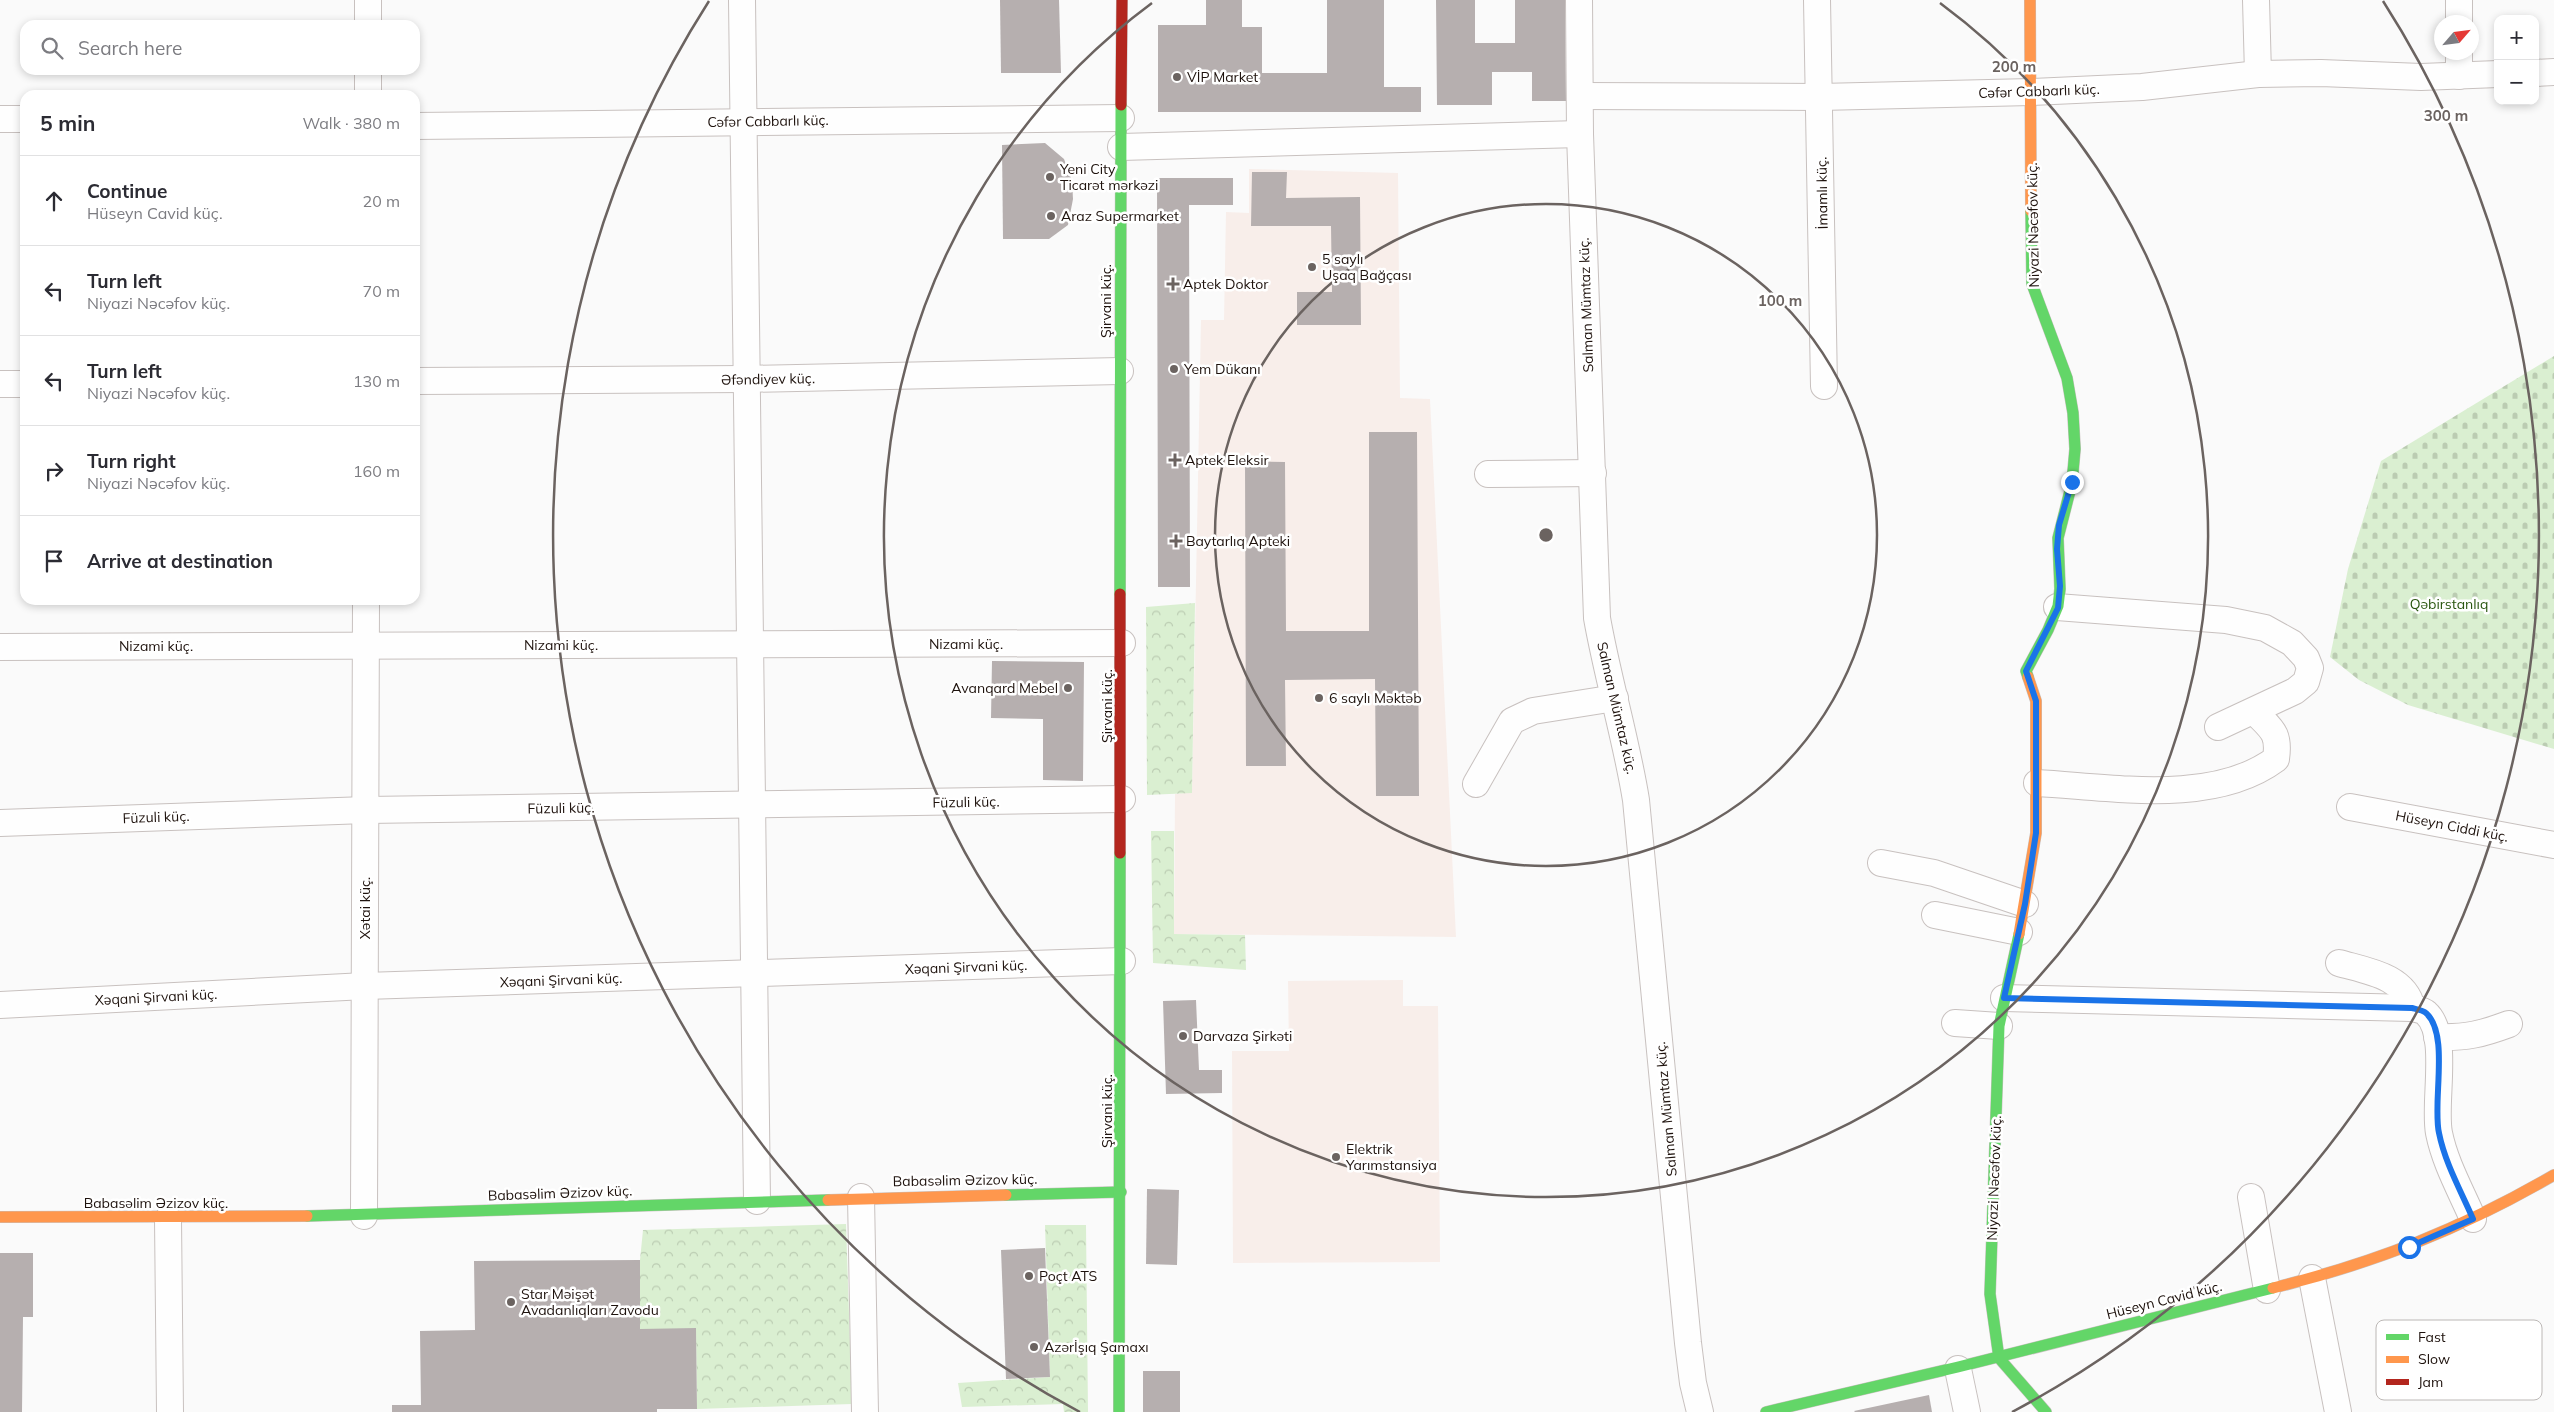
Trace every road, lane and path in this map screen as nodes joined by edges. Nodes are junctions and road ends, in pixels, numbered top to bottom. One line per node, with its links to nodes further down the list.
1 (368, 0): 10 (street)
2 (742, 0): 24 (street)
3 (1122, 0): 21 (street, Şirvani küç.)
4 (1579, 0): 19 (street, Salman Mümtaz küç.)
5 (1817, 0): 20 (street, İmamlı küç.)
6 (2030, 0): 18 (street, Niyazi Nəcəfov küç.)
7 (2256, 0): 15 (street)
8 (2460, 0): 9 (street)
9 (2459, 15)
10 (368, 20)
11 (2459, 64): 13 (street, Cəfər Cabbarlı küç.); 15 (street, Cəfər Cabbarlı küç.)
12 (2554, 72): 14 (street)
13 (2494, 73)
14 (2539, 73)
15 (2258, 74): 18 (street, Cəfər Cabbarlı küç.)
16 (368, 75): 17 (street)
17 (368, 90)
18 (2031, 92): 20 (street, Cəfər Cabbarlı küç.); 37 (street, Niyazi Nəcəfov küç.)
19 (1580, 96): 20 (street, Cəfər Cabbarlı küç.); 26 (street, Salman Mümtaz küç.)
20 (1820, 97): 33 (street, İmamlı küç.)
21 (1121, 118): 24 (street, Cəfər Cabbarlı küç.); 27 (street, Şirvani küç.)
22 (0, 119): 23 (street)
23 (20, 119)
24 (743, 120): 25 (street, Cəfər Cabbarlı küç.); 29 (street)
25 (420, 126)
26 (1580, 134): 27 (street); 34 (street, Salman Mümtaz küç.)
27 (1122, 147): 28 (street, Şirvani küç.)
28 (1120, 371): 29 (street, Əfəndiyev küç.); 38 (street, Şirvani küç.)
29 (745, 379): 30 (street, Əfəndiyev küç.); 40 (street)
30 (420, 381)
31 (0, 384): 32 (street)
32 (20, 384)
33 (1824, 386)
34 (1593, 473): 35 (street); 42 (street, Salman Mümtaz küç.)
35 (1488, 474)
36 (366, 605): 39 (street, Xətai küç.)
37 (2058, 608): 43 (street); 45 (street, Niyazi Nəcəfov küç.)
38 (1122, 643): 40 (street, Nizami küç.); 47 (street, Şirvani küç.)
39 (366, 644): 40 (street, Nizami küç.); 41 (street, Nizami küç.); 50 (street, Xətai küç.)
40 (750, 645): 48 (street)
41 (0, 647)
42 (1615, 698): 46 (street); 84 (street, Salman Mümtaz küç.)
43 (2254, 711): 44 (street); 45 (street)
44 (2218, 727)
45 (2037, 783): 54 (street, Niyazi Nəcəfov küç.)
46 (1476, 784)
47 (1122, 799): 48 (street, Füzuli küç.); 57 (street, Şirvani küç.)
48 (751, 806): 50 (street, Füzuli küç.); 59 (street)
49 (2350, 807): 52 (street, Hüseyn Ciddi küç.)
50 (366, 810): 51 (street, Füzuli küç.); 60 (street, Xətai küç.)
51 (0, 823)
52 (2554, 845)
53 (1880, 863): 54 (street)
54 (2025, 904): 56 (street, Niyazi Nəcəfov küç.)
55 (1935, 914): 56 (street)
56 (2019, 932): 61 (street, Niyazi Nəcəfov küç.)
57 (1122, 961): 59 (street, Xəqani Şirvani küç.); 69 (street, Şirvani küç.)
58 (2339, 963): 63 (street)
59 (753, 975): 60 (street, Xəqani Şirvani küç.); 72 (street)
60 (365, 986): 62 (street, Xəqani Şirvani küç.); 73 (street, Xətai küç.)
61 (2004, 998): 63 (street); 66 (street, Niyazi Nəcəfov küç.)
62 (0, 1005)
63 (2412, 1008): 67 (street)
64 (1955, 1023): 66 (street)
65 (2509, 1024): 67 (street)
66 (1999, 1026): 79 (street, Niyazi Nəcəfov küç.)
67 (2437, 1037): 76 (street)
68 (2554, 1175): 76 (street, Hüseyn Cavid küç.)
69 (1121, 1192): 71 (street, Babasəlim Əzizov küç.); 83 (street, Şirvani küç.)
70 (2251, 1197): 78 (street)
71 (861, 1198): 72 (street, Babasəlim Əzizov küç.); 82 (street)
72 (757, 1201): 73 (street, Babasəlim Əzizov küç.)
73 (364, 1216): 75 (street, Babasəlim Əzizov küç.)
74 (0, 1217): 75 (street, Babasəlim Əzizov küç.)
75 (168, 1219): 81 (street)
76 (2473, 1219): 77 (street, Hüseyn Cavid küç.)
77 (2312, 1278): 78 (street, Hüseyn Cavid küç.); 88 (street)
78 (2267, 1290): 79 (street, Hüseyn Cavid küç.)
79 (1998, 1358): 80 (street, Hüseyn Cavid küç.); 87 (street)
80 (1958, 1369): 85 (street, Hüseyn Cavid küç.); 86 (street)
81 (170, 1412)
82 (865, 1412)
83 (1119, 1412)
84 (1700, 1412)
85 (1766, 1412)
86 (1967, 1412)
87 (2046, 1412)
88 (2338, 1412)

